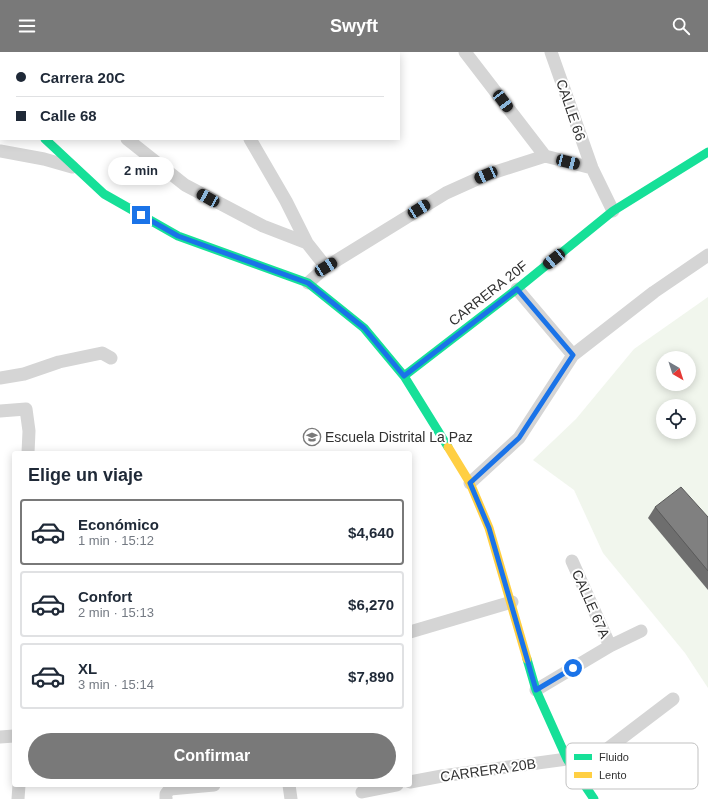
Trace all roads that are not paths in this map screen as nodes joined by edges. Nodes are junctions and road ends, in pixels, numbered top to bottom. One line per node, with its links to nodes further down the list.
1 (465, 52): 8 (street)
2 (551, 52): 10 (street, CALLE 66)
3 (46, 140): 9 (street)
4 (128, 140): 12 (street)
5 (251, 140): 12 (street)
6 (0, 151): 9 (street)
7 (708, 152): 11 (street, CARRERA 20F)
8 (545, 156): 10 (street); 14 (street)
9 (74, 168): 15 (street)
10 (592, 168): 11 (street, CALLE 66)
11 (613, 210): 16 (street, CARRERA 20F)
12 (307, 243): 14 (street)
13 (708, 255): 17 (street)
14 (326, 267): 15 (street)
15 (308, 283): 19 (street)
16 (517, 289): 17 (street); 19 (street, CARRERA 20F)
17 (573, 355): 23 (street)
18 (111, 358): 20 (street)
19 (404, 376): 23 (street)
20 (0, 378)
21 (0, 411): 22 (street)
22 (28, 451)
23 (470, 483): 25 (street)
24 (572, 561): 28 (street, CALLE 67A)
25 (512, 602): 27 (street); 29 (street)
26 (642, 630): 28 (street)
27 (412, 631)
28 (610, 646): 29 (street)
29 (536, 690): 34 (street)
30 (673, 699): 33 (street)
31 (0, 736): 32 (street)
32 (12, 736)
33 (615, 743)
34 (566, 756)
35 (566, 758): 36 (street, CARRERA 20B)
36 (412, 782)
37 (19, 787): 44 (street)
38 (204, 787): 43 (street)
39 (289, 787): 45 (street)
40 (388, 787): 42 (street)
41 (588, 789): 46 (street)
42 (362, 792)
43 (168, 794)
44 (18, 799)
45 (291, 799)
46 (594, 799)

